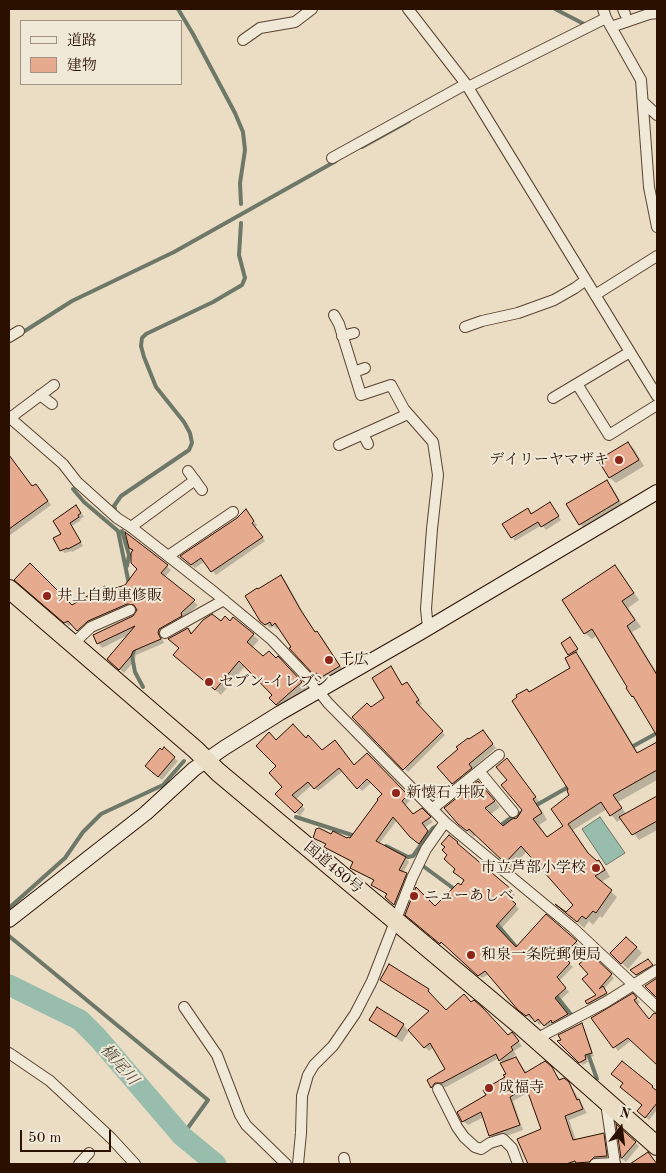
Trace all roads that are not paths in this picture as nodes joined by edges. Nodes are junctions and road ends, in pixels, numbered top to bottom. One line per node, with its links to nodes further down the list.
1 (312, 9): 5 (street)
2 (408, 9): 6 (street)
3 (657, 13): 4 (street)
4 (607, 18): 6 (street); 7 (street)
5 (243, 40)
6 (467, 85): 9 (street); 13 (street)
7 (643, 102): 8 (street); 10 (street)
8 (657, 115)
9 (332, 158)
10 (653, 187): 11 (street)
11 (657, 227)
12 (657, 256): 14 (street)
13 (586, 280): 14 (street); 16 (street)
14 (595, 296): 21 (street)
15 (334, 315): 19 (street)
16 (465, 327)
17 (19, 331): 20 (street)
18 (354, 333): 19 (street)
19 (342, 336): 23 (street)
20 (9, 337)
21 (630, 352): 24 (street); 27 (street)
22 (365, 368): 23 (street)
23 (354, 372): 31 (street)
24 (576, 384): 28 (street); 30 (street)
25 (54, 385): 26 (street)
26 (40, 395): 29 (street); 32 (street)
27 (657, 396)
28 (553, 398)
29 (52, 404)
30 (657, 405)
31 (408, 414): 33 (street); 46 (street)
32 (9, 418): 41 (street)
33 (339, 445)
34 (188, 471): 35 (street)
35 (195, 480): 36 (street); 38 (street)
36 (202, 490)
37 (657, 492): 46 (street)
38 (160, 506): 40 (street); 41 (street)
39 (233, 512): 42 (street)
40 (167, 515)
41 (131, 527): 42 (street)
42 (168, 556): 44 (street)
43 (9, 589): 48 (highway, 国道480号)
44 (224, 600): 47 (street); 49 (street)
45 (130, 610): 48 (street)
46 (428, 628): 49 (street)
47 (165, 633)
48 (74, 644): 51 (highway, 国道480号)
49 (319, 692): 51 (street); 53 (street)
50 (499, 755): 52 (street)
51 (207, 761): 56 (street); 57 (highway, 国道480号)
52 (479, 771): 53 (street); 54 (street)
53 (432, 809): 55 (street)
54 (513, 812)
55 (445, 822): 57 (street); 59 (street)
56 (9, 920)
57 (395, 920): 62 (highway, 国道480号); 71 (street)
58 (657, 970): 59 (street)
59 (632, 985): 61 (street); 62 (street)
60 (184, 1006): 70 (street)
61 (657, 1007)
62 (536, 1038): 65 (highway, 国道480号)
63 (9, 1053): 69 (street)
64 (438, 1089): 72 (street)
65 (605, 1099): 66 (highway, 国道480号); 74 (street)
66 (657, 1146)
67 (89, 1153): 68 (street)
68 (79, 1164)
69 (135, 1164)
70 (286, 1164)
71 (298, 1164)
72 (518, 1164)
73 (596, 1164): 74 (street)
74 (614, 1164)

